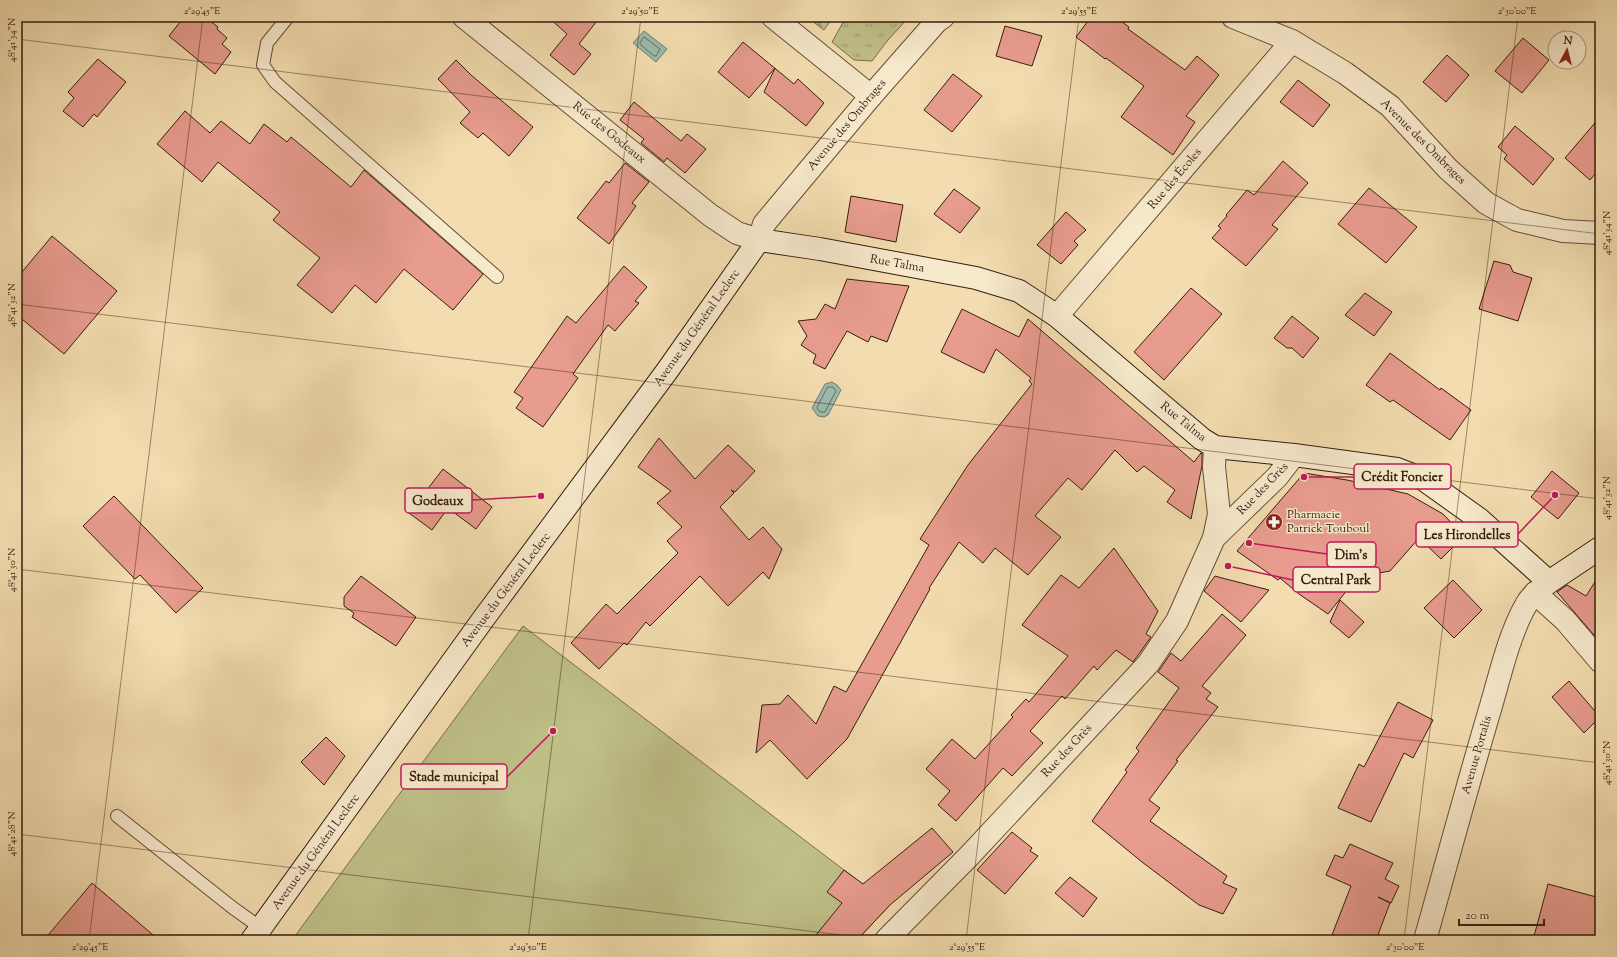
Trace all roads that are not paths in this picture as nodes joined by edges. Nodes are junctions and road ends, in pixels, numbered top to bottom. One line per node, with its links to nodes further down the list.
1 (288, 17): 10 (lane)
2 (464, 17): 9 (street, Rue des Godeaux)
3 (773, 17): 7 (street)
4 (943, 17): 7 (street, Avenue des Ombrages)
5 (1233, 17): 6 (street, Avenue des Ombrages)
6 (1292, 41): 8 (street, Avenue des Ombrages); 11 (street, Rue des Écoles)
7 (871, 96): 9 (street, Avenue des Ombrages)
8 (1600, 232)
9 (759, 240): 11 (street, Rue Talma); 19 (street, Avenue du Général Leclerc)
10 (497, 277)
11 (1057, 316): 12 (street, Rue Talma)
12 (1215, 447): 13 (street, Rue Talma); 14 (street, Rue des Grès)
13 (1294, 455): 14 (street, Rue des Grès); 16 (street, Rue Talma)
14 (1214, 538): 20 (street, Rue des Grès)
15 (1600, 548): 16 (street)
16 (1542, 587): 17 (street, Rue Talma); 21 (street, Avenue Portalis)
17 (1600, 661)
18 (116, 816): 19 (lane)
19 (257, 934)
20 (886, 940)
21 (1425, 940)

